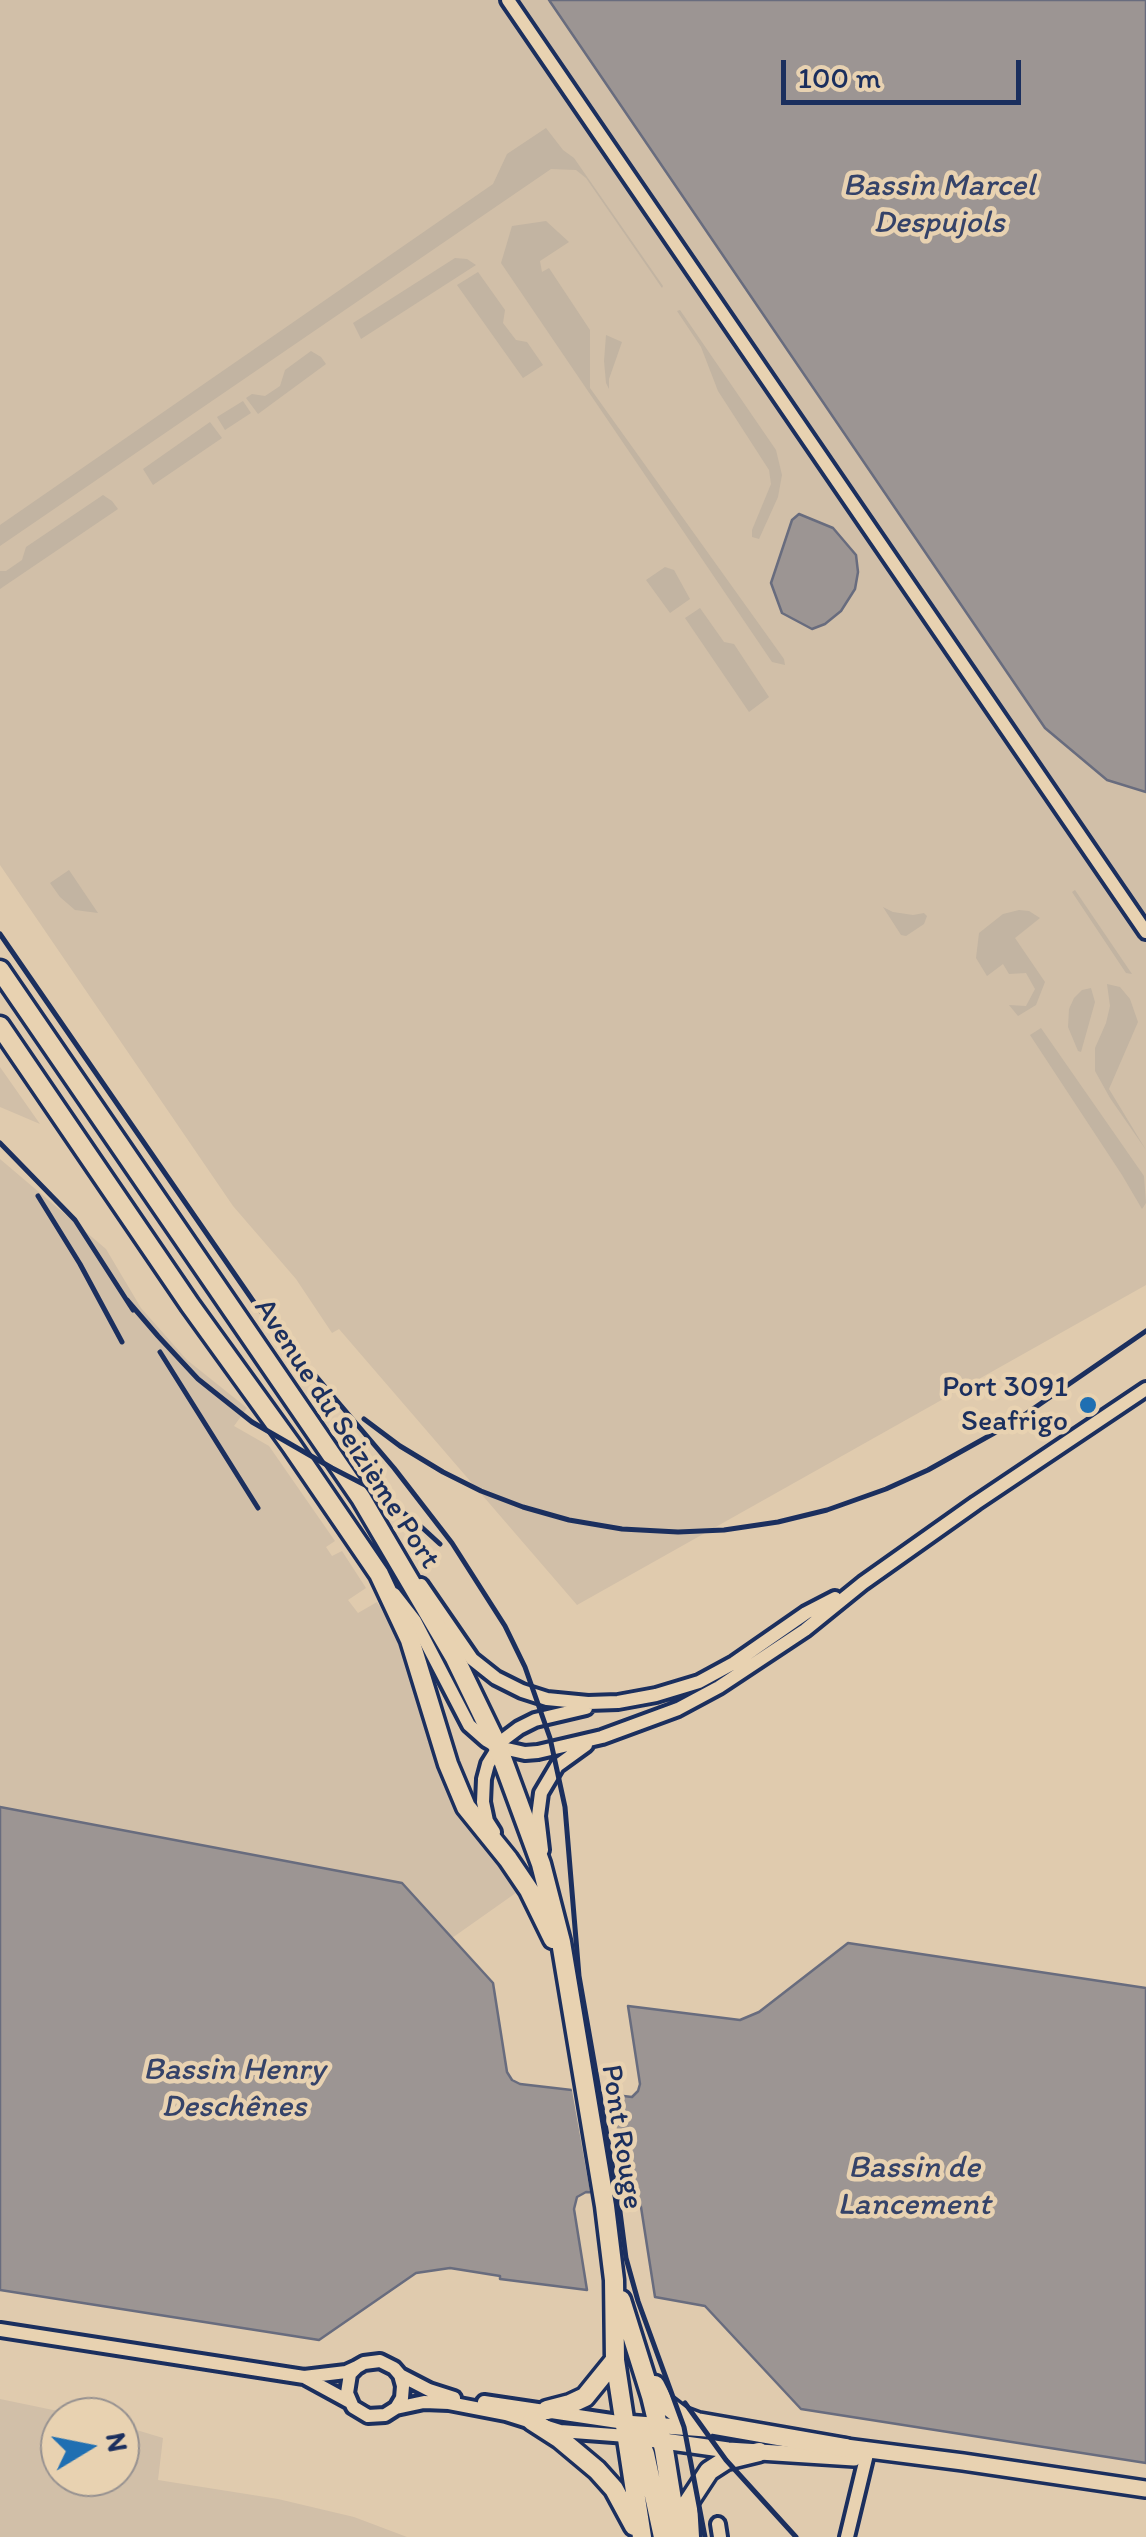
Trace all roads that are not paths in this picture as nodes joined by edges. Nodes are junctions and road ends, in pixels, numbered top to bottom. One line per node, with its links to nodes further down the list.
1 (508, 0): 2 (street)
2 (1146, 932)
3 (0, 970): 6 (main road, Avenue du Seizième Port)
4 (0, 1026): 7 (main road, Avenue du Seizième Port)
5 (1146, 1389): 8 (street)
6 (361, 1498): 9 (street); 11 (main road, Avenue du Seizième Port)
7 (379, 1574): 11 (street); 12 (main road, Avenue du Seizième Port)
8 (863, 1582): 9 (street); 10 (street)
9 (618, 1702): 11 (street)
10 (602, 1737): 11 (street); 13 (street)
11 (498, 1747): 12 (street); 13 (main road, Avenue du Seizième Port)
12 (508, 1860): 14 (main road, Avenue du Seizième Port)
13 (556, 1921): 14 (main road, Avenue du Seizième Port)
14 (564, 1968): 15 (main road, Avenue du Seizième Port)
15 (570, 2004): 16 (main road, Pont Rouge)
16 (614, 2280): 18 (main road); 19 (main road)
17 (0, 2330): 22 (street)
18 (638, 2354): 26 (main road); 27 (main road)
19 (616, 2360): 25 (main road); 26 (main road)
20 (356, 2367): 21 (street); 22 (street); 23 (street)
21 (400, 2375): 24 (street); 25 (street)
22 (304, 2377): 23 (street)
23 (350, 2402): 24 (street)
24 (396, 2408): 25 (street)
25 (539, 2416): 26 (street); 31 (main road)
26 (642, 2434): 27 (street); 28 (street); 31 (main road); 32 (main road); 33 (main road)
27 (846, 2448): 29 (street)
28 (758, 2452): 29 (street); 34 (main road)
29 (867, 2454): 30 (street); 35 (street)
30 (1146, 2489)
31 (640, 2537)
32 (662, 2537)
33 (678, 2537)
34 (690, 2537)
35 (847, 2537)

